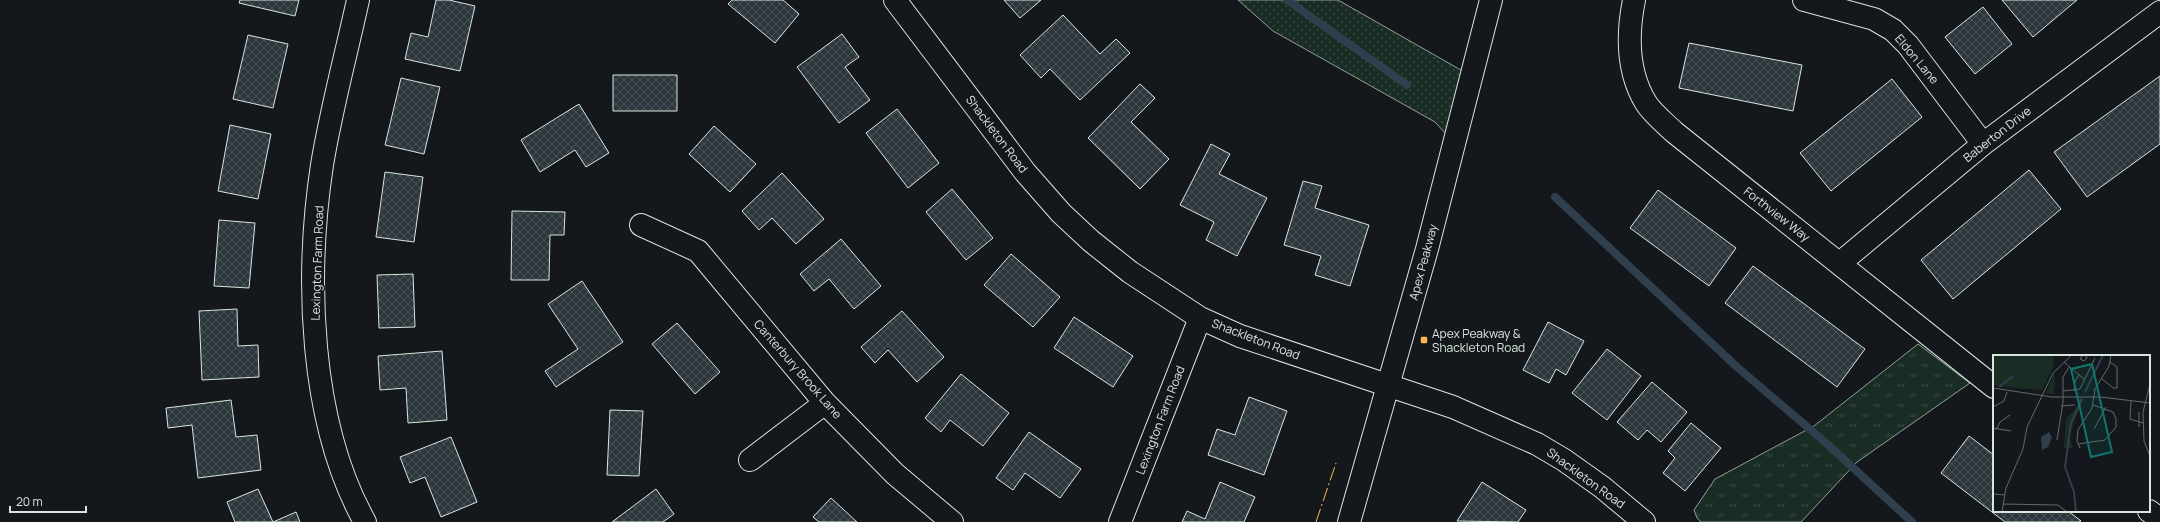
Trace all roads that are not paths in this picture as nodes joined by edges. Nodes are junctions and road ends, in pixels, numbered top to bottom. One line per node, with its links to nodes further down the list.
1 (358, 0): 17 (street, Lexington Farm Road)
2 (895, 0): 10 (street, Shackleton Road)
3 (1491, 0): 11 (street, Apex Peakway)
4 (1634, 0): 9 (street, Forthview Way)
5 (1804, 0): 7 (street, Eldon Lane)
6 (2160, 12): 7 (street, Baberton Drive)
7 (1983, 144): 9 (street, Baberton Drive)
8 (641, 225): 13 (street, Canterbury Brook Lane)
9 (1840, 263): 12 (street, Forthview Way)
10 (1200, 318): 11 (street, Shackleton Road); 19 (street, Lexington Farm Road)
11 (1388, 386): 20 (street, Apex Peakway); 21 (street, Shackleton Road)
12 (1993, 386)
13 (825, 403): 14 (street); 18 (street, Canterbury Brook Lane)
14 (750, 460)
15 (2150, 511): 16 (street)
16 (2160, 519)
17 (365, 522)
18 (952, 522)
19 (1120, 522)
20 (1348, 522)
21 (1644, 522)

